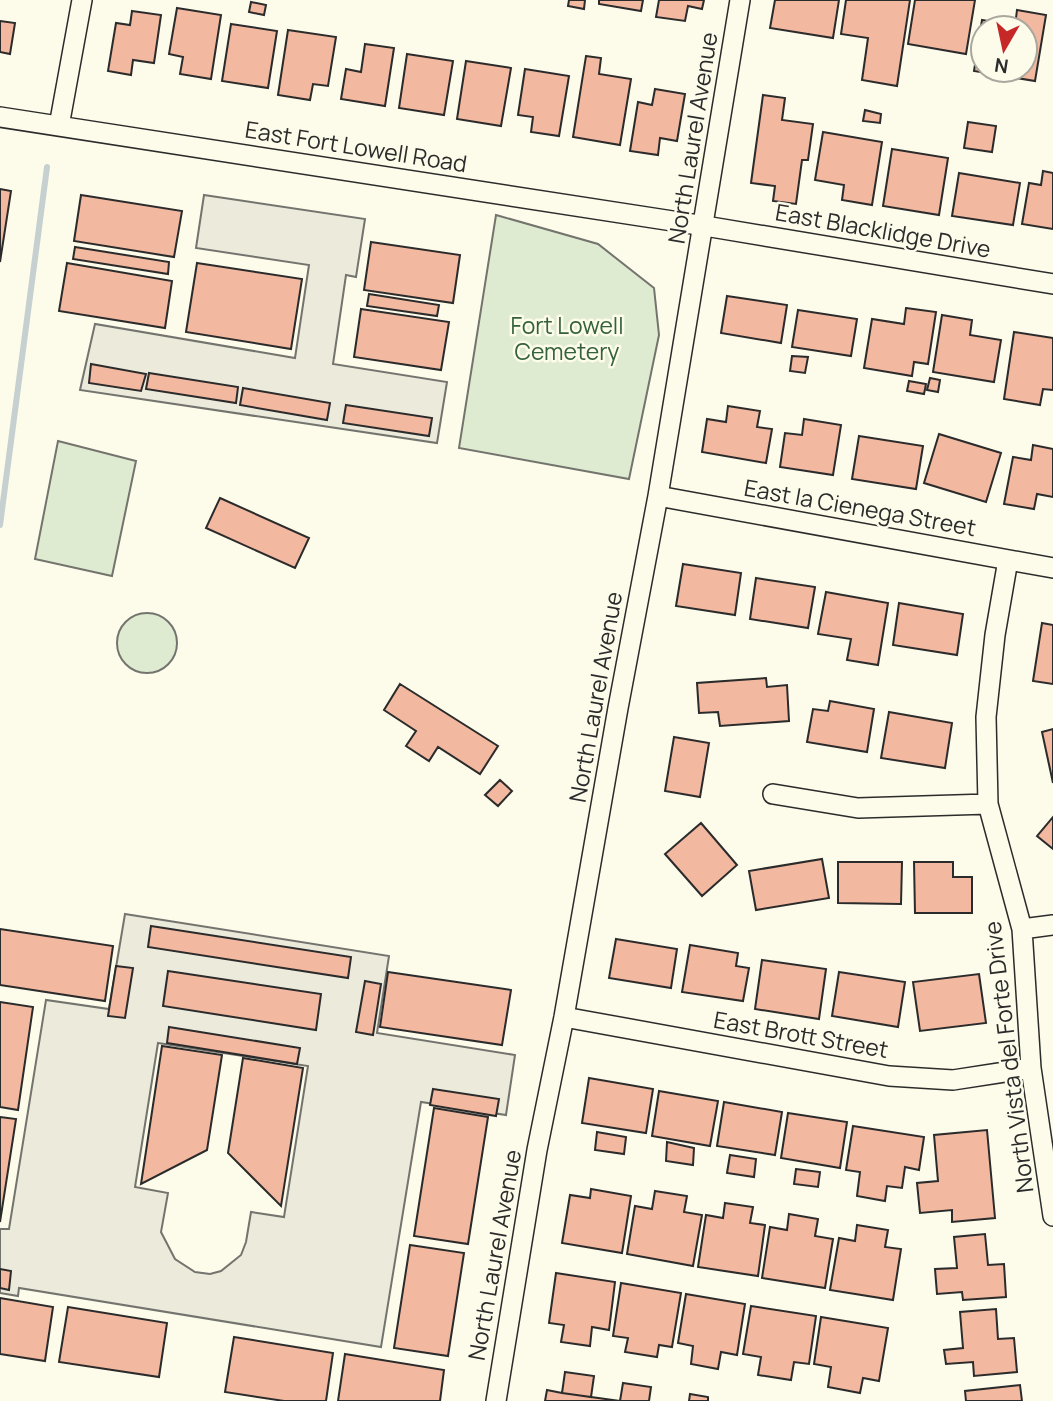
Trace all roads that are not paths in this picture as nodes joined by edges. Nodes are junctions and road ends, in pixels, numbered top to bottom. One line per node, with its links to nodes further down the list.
1 (82, 0): 4 (street)
2 (740, 0): 5 (street, North Laurel Avenue)
3 (0, 117): 4 (street, East Fort Lowell Road)
4 (59, 126): 5 (street, East Fort Lowell Road)
5 (705, 226): 6 (street, East Blacklidge Drive); 7 (street, North Laurel Avenue)
6 (1053, 284)
7 (658, 496): 8 (street, East la Cienega Street); 14 (street, North Laurel Avenue)
8 (1008, 560): 9 (street, East la Cienega Street); 11 (street, North Vista del Forte Drive)
9 (1053, 568)
10 (774, 794): 11 (street)
11 (988, 804): 13 (street, North Vista del Forte Drive)
12 (1053, 925): 13 (street)
13 (1022, 929): 15 (street, North Vista del Forte Drive)
14 (564, 1017): 15 (street, East Brott Street); 17 (street, North Laurel Avenue)
15 (1031, 1068): 16 (street, North Vista del Forte Drive)
16 (1053, 1216)
17 (496, 1401)

